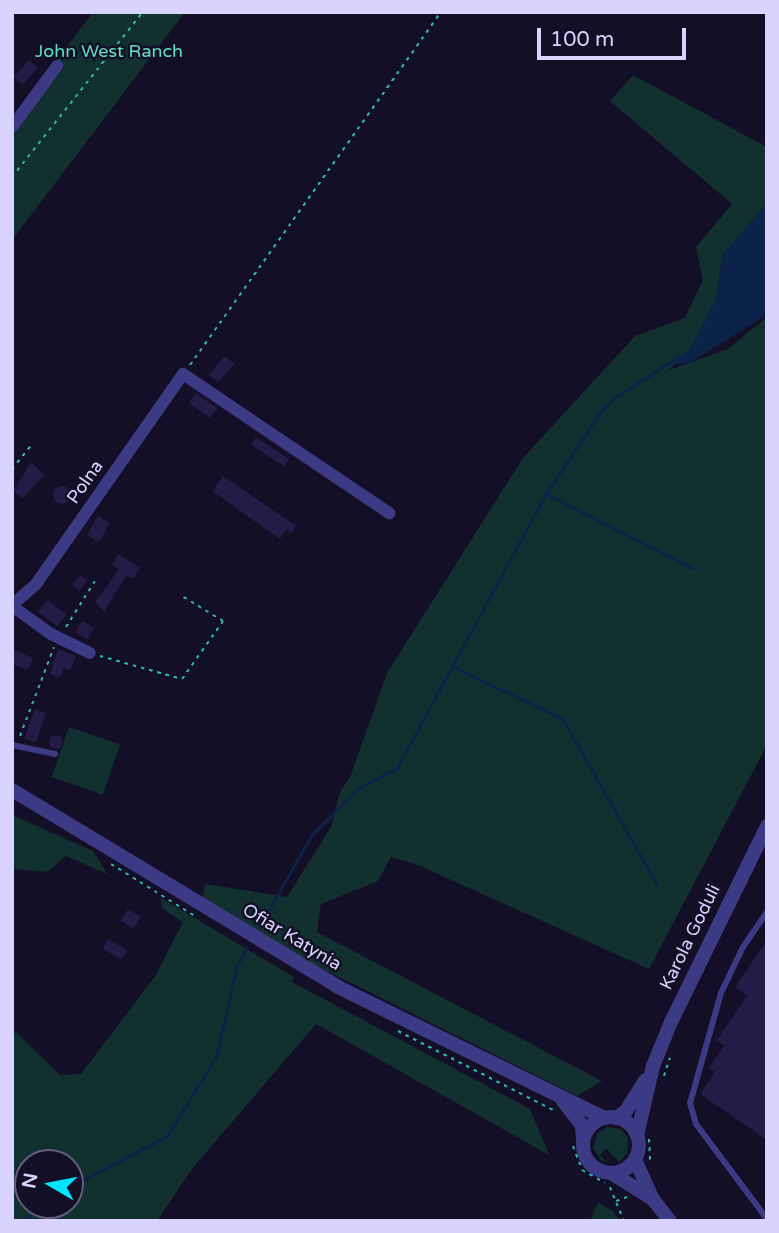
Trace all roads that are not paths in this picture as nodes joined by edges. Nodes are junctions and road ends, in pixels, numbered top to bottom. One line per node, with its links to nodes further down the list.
1 (57, 66): 2 (street)
2 (12, 127)
3 (389, 513): 4 (street, Polna)
4 (12, 606): 5 (street)
5 (90, 653)
6 (14, 744): 7 (lane)
7 (55, 754)
8 (12, 790): 12 (street, Ofiar Katynia)
9 (767, 826): 11 (street, Karola Goduli)
10 (767, 912): 19 (lane)
11 (653, 1066): 13 (street, Karola Goduli); 14 (street, Karola Goduli)
12 (561, 1099): 13 (street, Ofiar Katynia); 15 (street, Ofiar Katynia)
13 (610, 1118): 14 (street); 15 (street)
14 (643, 1137): 16 (street)
15 (583, 1139): 17 (street)
16 (635, 1160): 17 (street); 18 (street)
17 (609, 1178): 18 (street)
18 (652, 1199): 20 (street)
19 (767, 1219)
20 (670, 1221)

